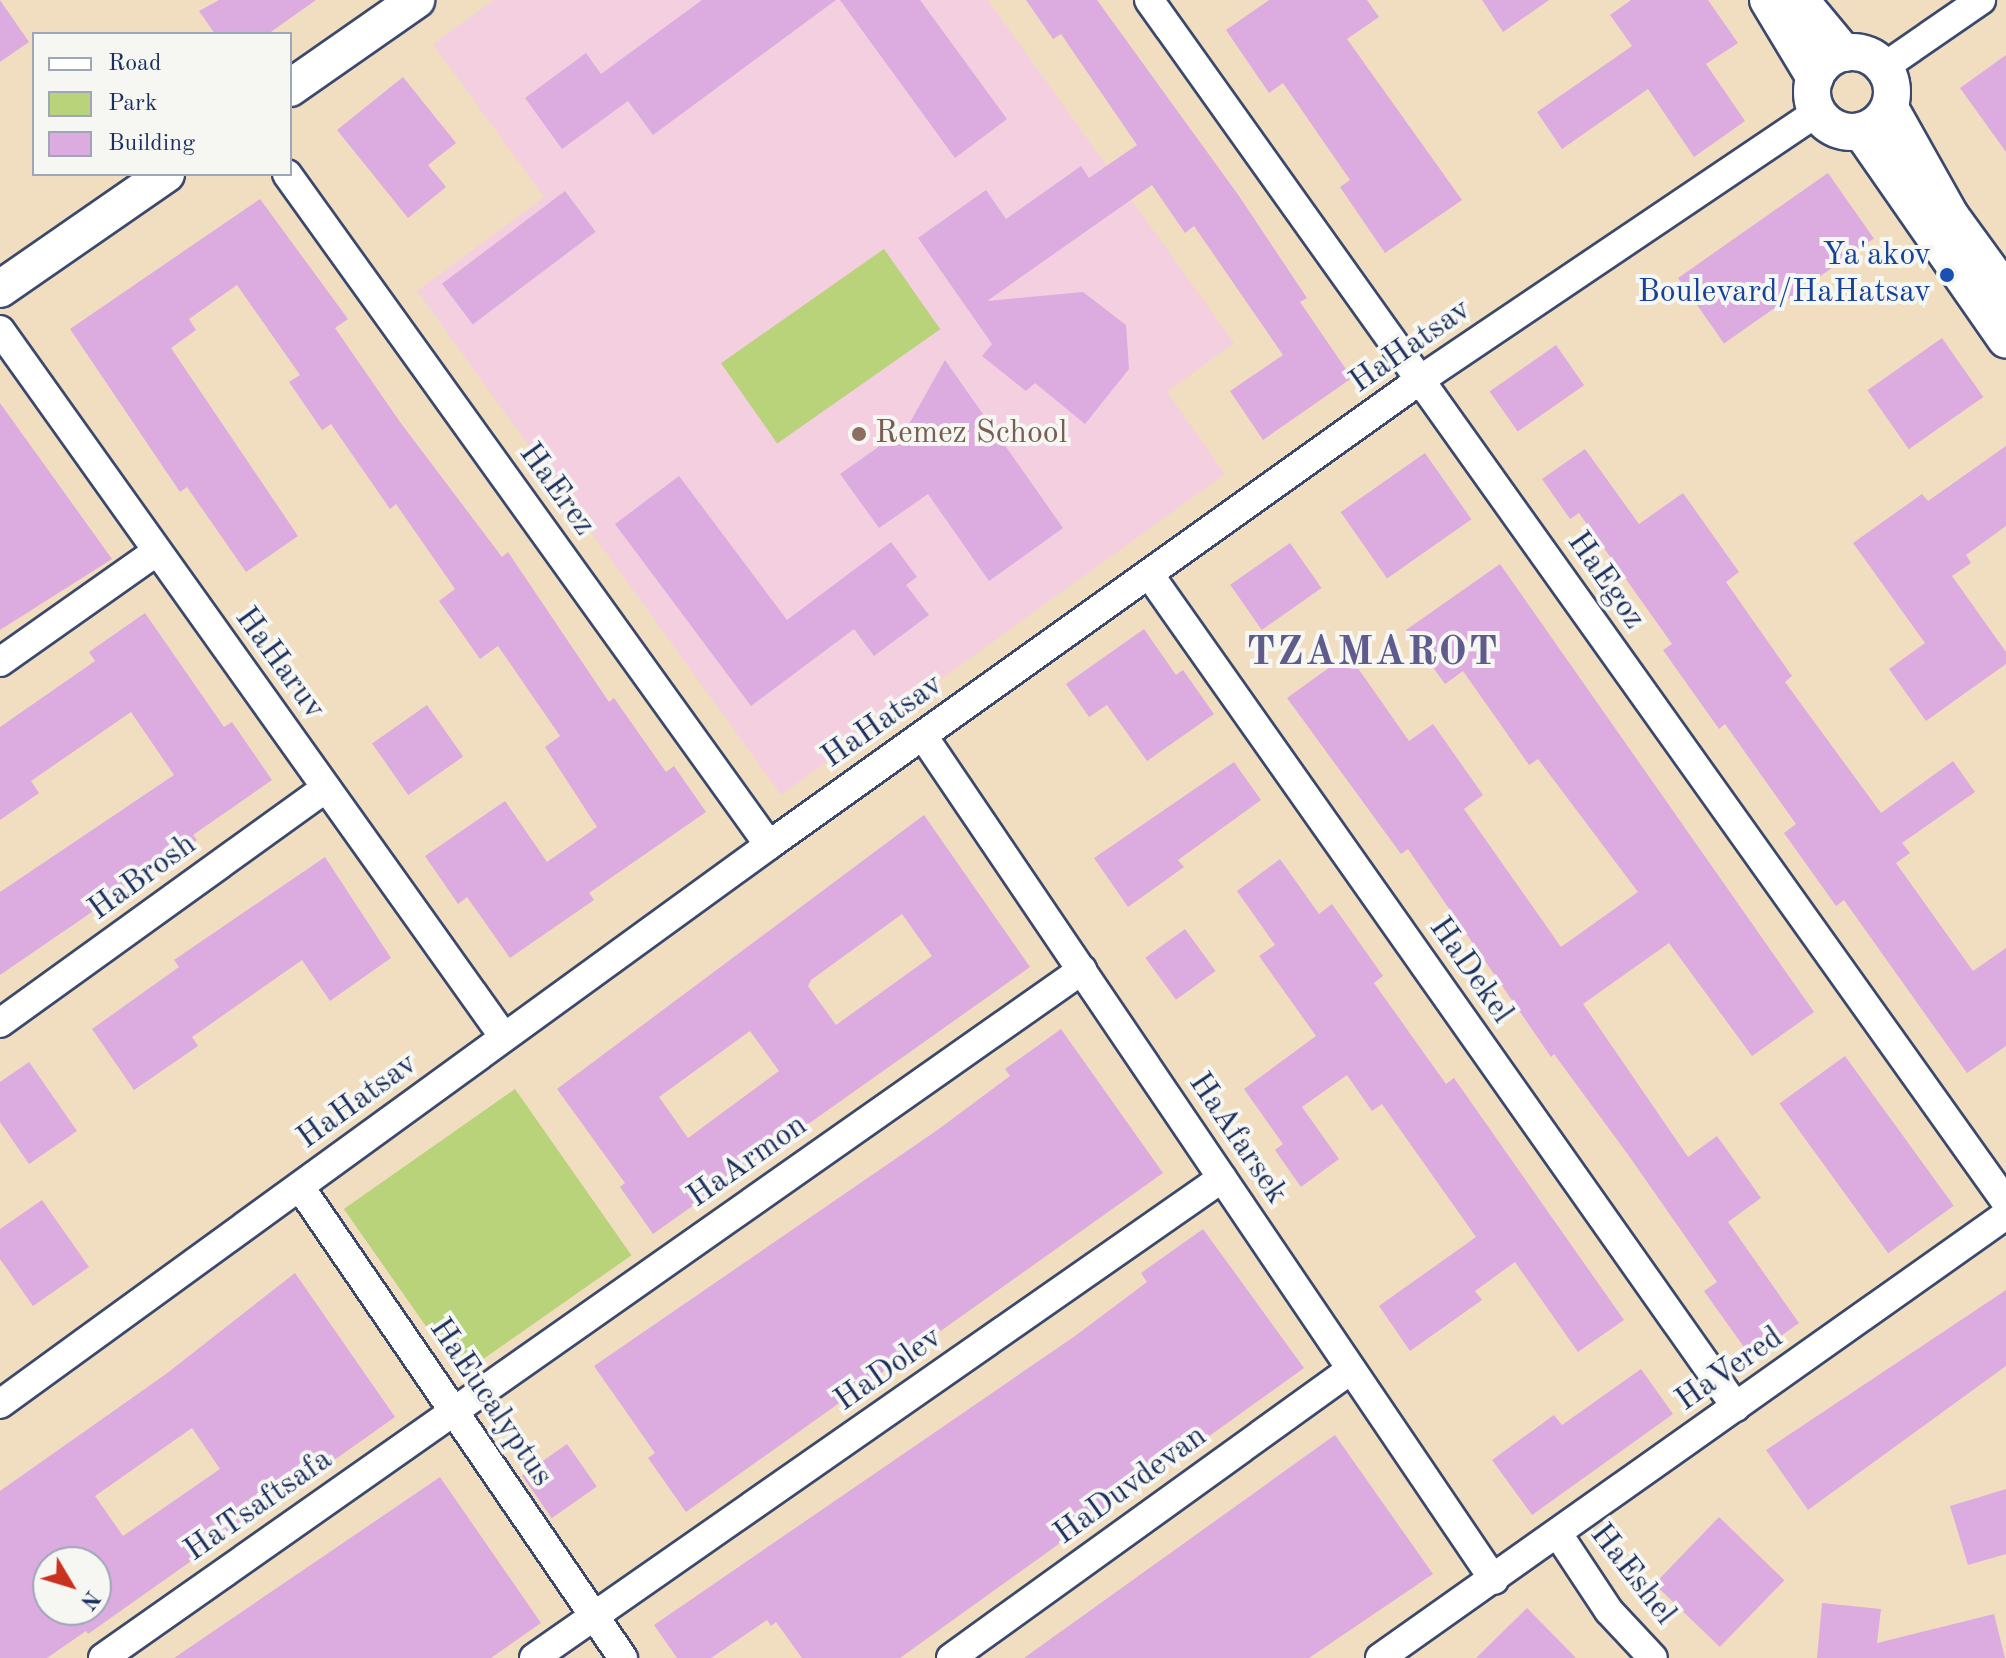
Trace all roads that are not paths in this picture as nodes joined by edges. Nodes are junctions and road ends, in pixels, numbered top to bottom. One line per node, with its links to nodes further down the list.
1 (1149, 0): 18 (street, HaEgoz)
2 (1768, 0): 9 (street)
3 (1800, 0): 6 (street)
4 (1981, 0): 7 (street)
5 (405, 3): 8 (street)
6 (1844, 53): 7 (street); 9 (street)
7 (1884, 67): 10 (street)
8 (292, 87)
9 (1816, 95): 11 (street); 18 (street, HaHatsav)
10 (1890, 108): 11 (street); 15 (street)
11 (1861, 131): 17 (street)
12 (163, 176): 14 (street)
13 (288, 176): 24 (street, HaErez)
14 (0, 289)
15 (2006, 292)
16 (0, 330): 19 (street, HaHaruv)
17 (2006, 340)
18 (1420, 380): 20 (street, HaHatsav); 30 (street, HaEgoz)
19 (156, 552): 21 (street); 23 (street, HaHaruv)
20 (1149, 574): 22 (street, HaHatsav); 34 (street, HaDekel)
21 (0, 662)
22 (923, 736): 24 (street, HaHatsav); 25 (street, HaAfarsek)
23 (326, 788): 26 (street, HaBrosh); 27 (street, HaHaruv)
24 (769, 845): 27 (street, HaHatsav)
25 (1082, 970): 28 (street, HaAfarsek); 35 (street, HaArmon)
26 (0, 1023)
27 (504, 1037): 29 (street, HaHatsav)
28 (1222, 1178): 32 (street, HaAfarsek); 38 (street, HaDolev)
29 (300, 1187): 33 (street, HaHatsav); 35 (street, HaEucalyptus)
30 (2006, 1202)
31 (2006, 1215): 34 (street, HaVered)
32 (1351, 1369): 37 (street, HaAfarsek); 42 (street, HaDuvdevan)
33 (0, 1404)
34 (1736, 1407): 36 (street, HaVered)
35 (454, 1409): 38 (street, HaEucalyptus); 39 (street, HaTsaftsafa)
36 (1558, 1534): 37 (street, HaVered); 44 (street, HaEshel)
37 (1494, 1580): 43 (street, HaVered)
38 (595, 1617): 40 (street, HaDolev); 41 (street, HaEucalyptus)
39 (103, 1658)
40 (534, 1658)
41 (623, 1658)
42 (951, 1658)
43 (1380, 1658)
44 (1653, 1658)

